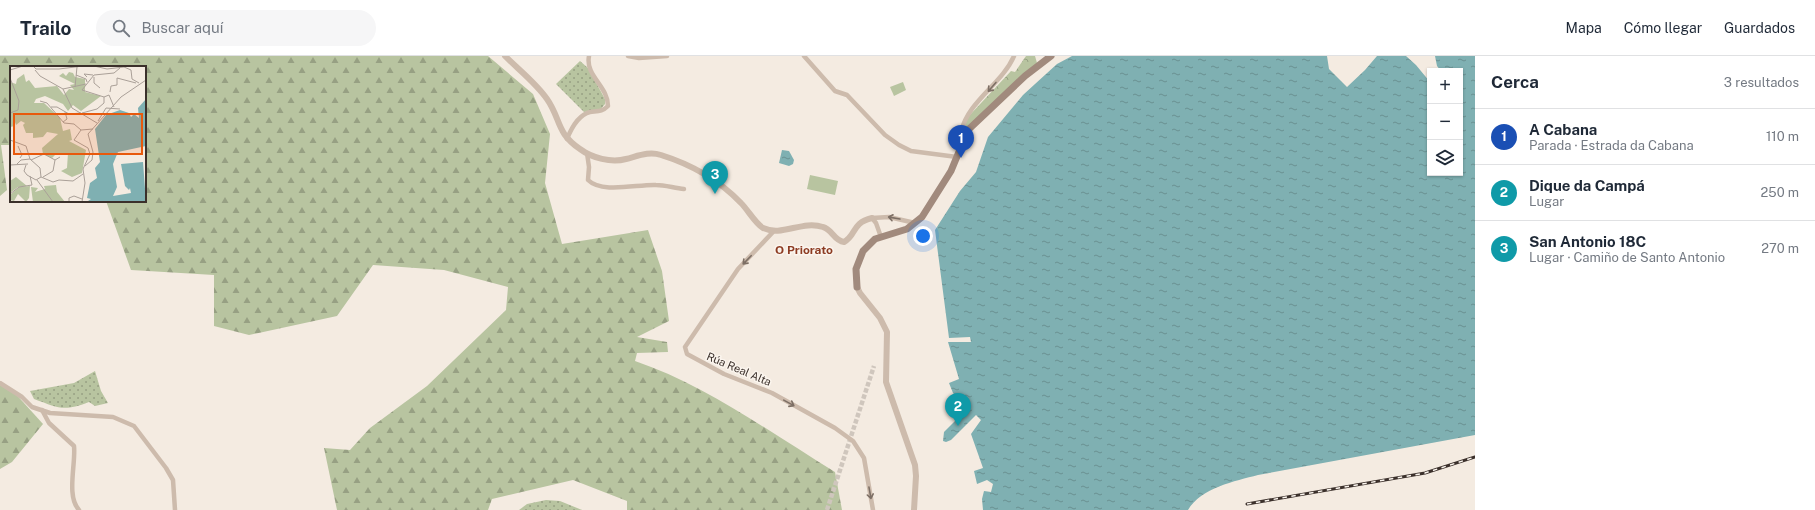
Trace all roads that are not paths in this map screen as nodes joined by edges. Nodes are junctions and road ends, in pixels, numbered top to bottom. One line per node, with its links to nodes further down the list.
1 (505, 56): 9 (street)
2 (589, 56): 9 (street)
3 (628, 56): 4 (street)
4 (667, 56)
5 (804, 56): 11 (street)
6 (1014, 56): 8 (street, one-way to 8)
7 (1050, 56): 8 (main road)
8 (964, 136): 11 (main road)
9 (567, 139): 10 (street)
10 (587, 153): 12 (street); 15 (street)
11 (957, 157): 14 (main road)
12 (684, 189)
13 (872, 218): 14 (street, one-way to 13); 15 (street); 16 (street)
14 (916, 223): 16 (main road)
15 (773, 232): 22 (street, Rúa Real Alta, one-way to 22)
16 (881, 237): 17 (main road)
17 (857, 287): 23 (street)
18 (0, 383): 19 (street)
19 (42, 410): 20 (street); 21 (street)
20 (79, 510)
21 (175, 510)
22 (872, 510)
23 (914, 510)

